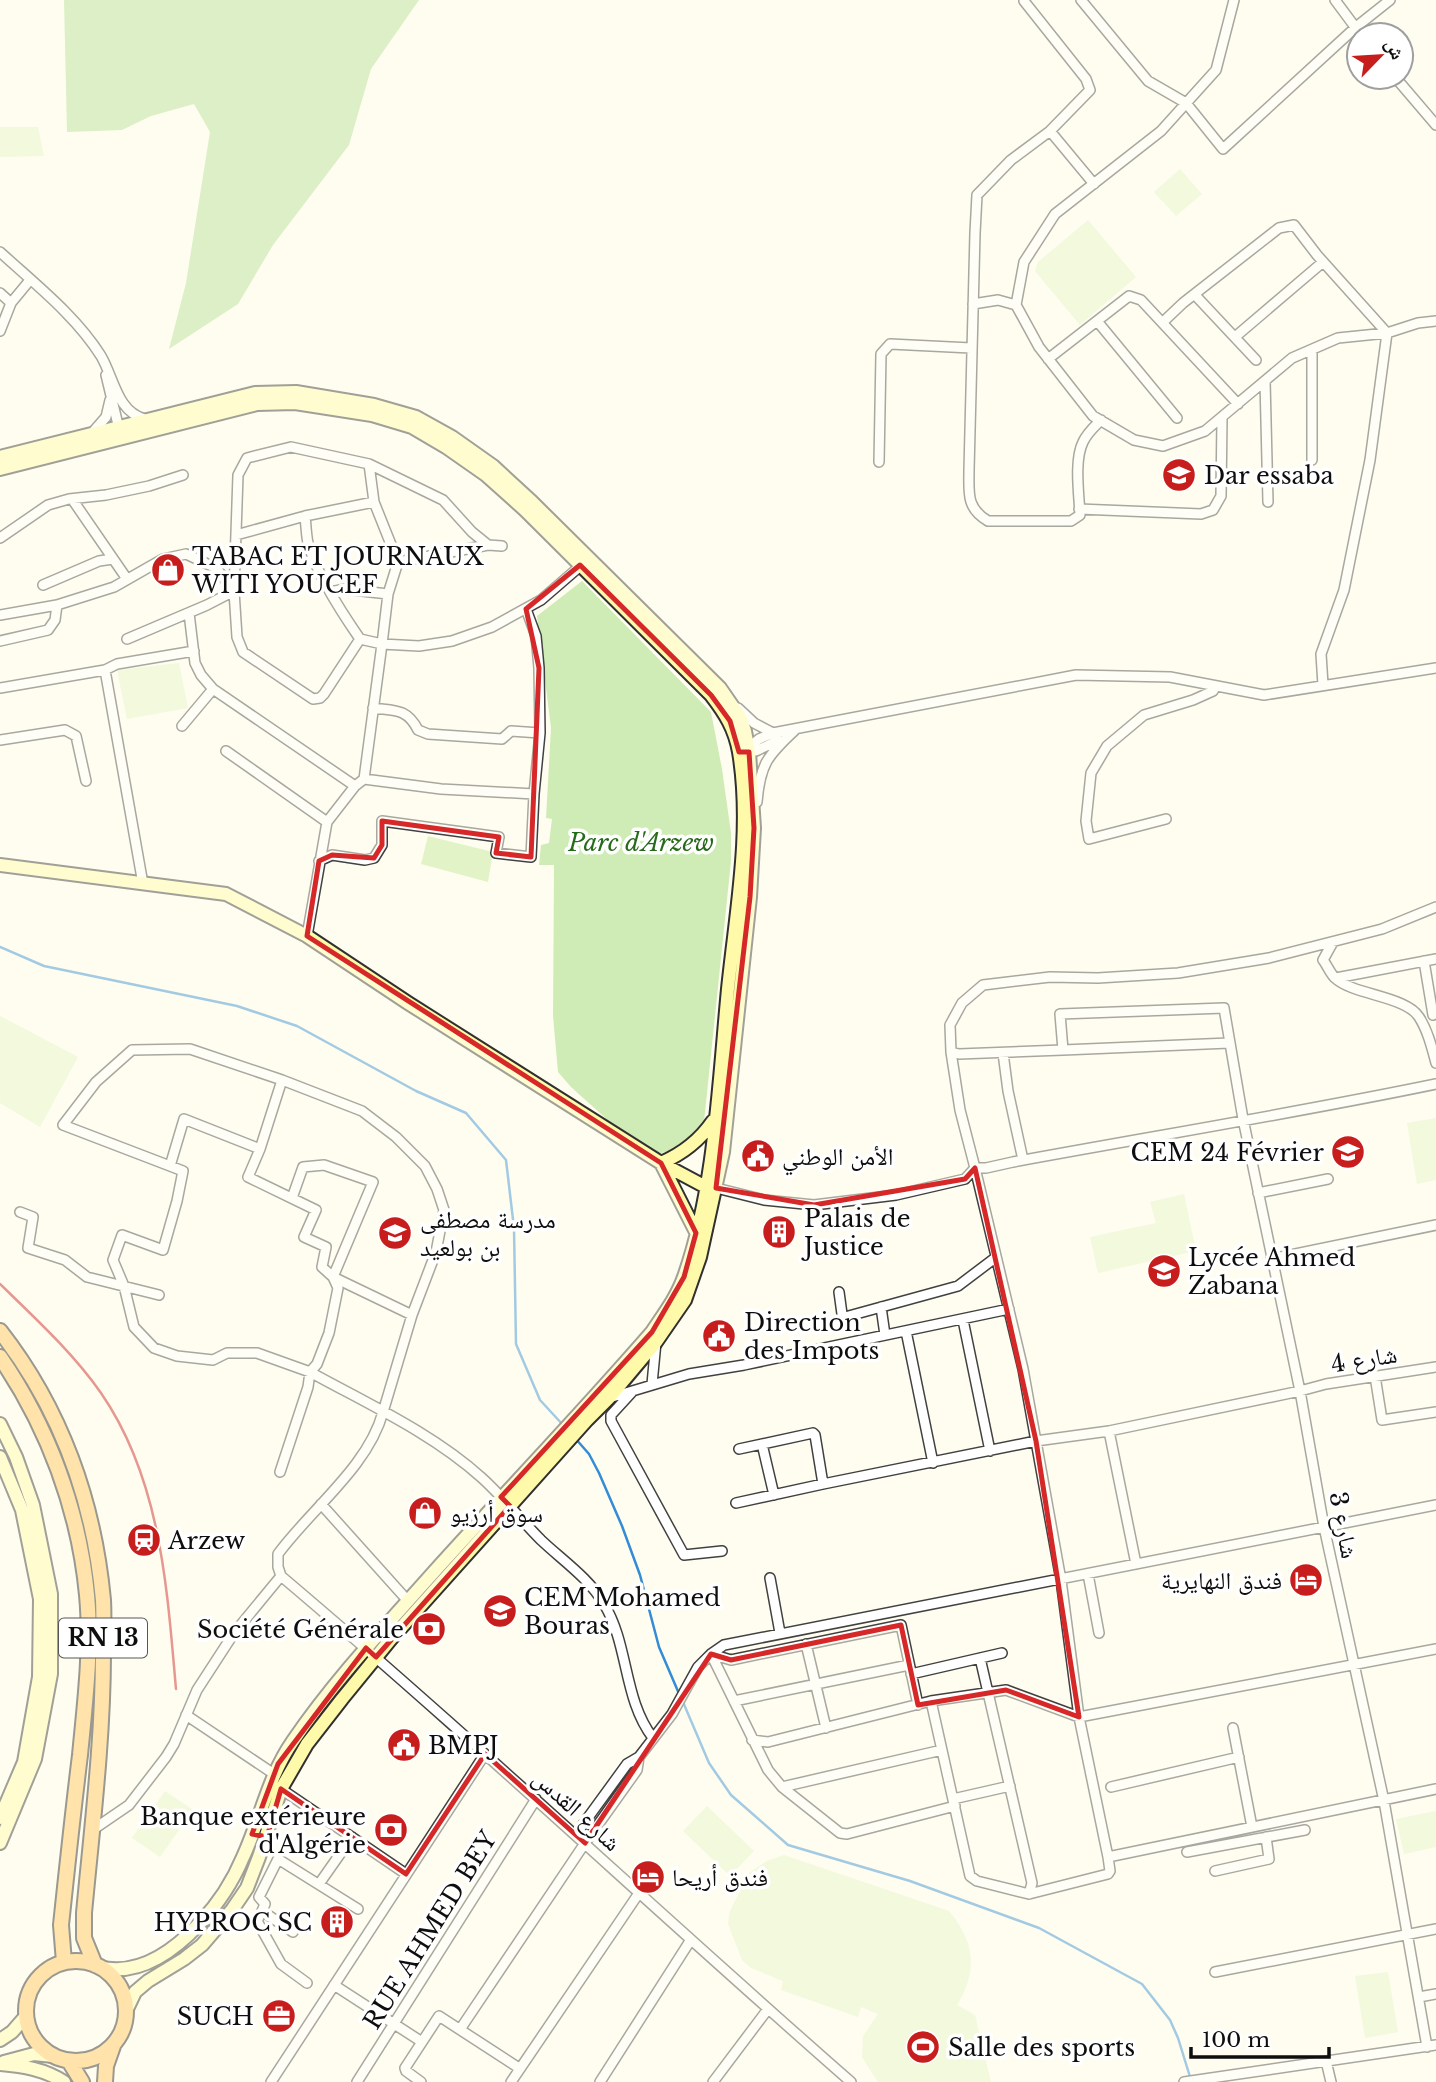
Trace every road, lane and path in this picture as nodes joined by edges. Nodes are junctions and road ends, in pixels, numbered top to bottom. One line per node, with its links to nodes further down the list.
1 (1234, 0): 10 (street)
2 (1335, 0): 6 (street)
3 (1390, 0): 7 (street)
4 (1024, 1): 12 (street)
5 (1086, 2): 10 (street)
6 (1351, 21)
7 (1368, 21)
8 (1345, 42): 10 (street)
9 (1407, 91): 11 (street)
10 (1186, 103): 13 (street)
11 (1436, 125)
12 (1050, 131): 13 (street); 20 (street)
13 (1094, 184): 21 (street)
14 (0, 253): 16 (street)
15 (1323, 262): 18 (street); 26 (street); 27 (street)
16 (30, 280): 19 (street); 33 (street)
17 (0, 293): 19 (street)
18 (1195, 295): 24 (street); 27 (street)
19 (11, 303): 25 (street)
20 (973, 304): 21 (street); 28 (street)
21 (1016, 304): 30 (street)
22 (1097, 321): 24 (street); 30 (street); 35 (street)
23 (1436, 321): 26 (street)
24 (1163, 323): 34 (street)
25 (0, 331)
26 (1387, 333): 29 (street); 75 (street)
27 (1234, 337): 31 (street)
28 (971, 348): 43 (street); 50 (street)
29 (1312, 350): 32 (street); 42 (street)
30 (1048, 359): 38 (street)
31 (1256, 360)
32 (1265, 380): 34 (street); 49 (street)
33 (115, 397): 37 (street); 39 (street); 40 (street)
34 (1238, 404): 36 (street)
35 (1177, 418)
36 (1222, 418): 38 (street); 50 (street)
37 (148, 419): 39 (main road); 58 (main road)
38 (1101, 420): 50 (street)
39 (121, 430): 40 (main road); 45 (main road); 58 (main road)
40 (92, 433): 41 (main road)
41 (0, 457)
42 (1311, 460)
43 (879, 462)
44 (369, 464): 48 (street); 52 (street); 54 (street)
45 (0, 469)
46 (183, 475): 47 (street)
47 (72, 499): 53 (street); 56 (street)
48 (374, 502): 51 (street); 57 (street)
49 (1268, 502)
50 (1079, 509)
51 (305, 516): 52 (street); 62 (street)
52 (236, 535): 61 (street)
53 (0, 538)
54 (488, 545): 55 (street); 57 (street)
55 (502, 546)
56 (113, 559): 59 (street); 60 (street)
57 (398, 562): 63 (street)
58 (585, 562): 65 (street); 79 (main road); 86 (main road)
59 (127, 579): 61 (street); 64 (street)
60 (43, 585)
61 (234, 591): 66 (street); 69 (street)
62 (330, 592): 63 (street); 69 (street)
63 (388, 594): 71 (street)
64 (57, 605): 67 (street); 70 (street)
65 (526, 609): 71 (street); 83 (street)
66 (189, 613): 68 (street); 72 (street)
67 (0, 615)
68 (127, 639)
69 (360, 639): 71 (street)
70 (0, 641)
71 (382, 644): 80 (street)
72 (194, 651): 74 (street); 78 (street)
73 (1436, 668): 75 (street)
74 (105, 670): 77 (street); 97 (street)
75 (1323, 685): 76 (street)
76 (1216, 686): 82 (street); 92 (street)
77 (0, 688)
78 (212, 689): 81 (street); 90 (street)
79 (729, 700): 84 (street); 86 (main road)
80 (373, 708): 83 (street); 88 (street)
81 (182, 726)
82 (795, 729): 84 (street); 86 (street); 94 (street)
83 (540, 733): 91 (street)
84 (773, 733): 86 (street)
85 (0, 740): 89 (street)
86 (744, 750): 94 (main road); 113 (main road)
87 (226, 751): 93 (street)
88 (364, 779): 90 (street); 91 (street)
89 (86, 781)
90 (355, 786): 93 (street)
91 (534, 794): 95 (street)
92 (1166, 819)
93 (327, 822): 95 (street)
94 (754, 828): 121 (main road)
95 (319, 861): 99 (street)
96 (0, 865): 97 (main road)
97 (143, 884): 99 (main road)
98 (1436, 907): 100 (street)
99 (307, 936): 117 (main road)
100 (1334, 942): 103 (street); 108 (street)
101 (1436, 959): 102 (street)
102 (1424, 961): 103 (street); 105 (street)
103 (1336, 978): 104 (street)
104 (1418, 1014): 105 (street); 110 (street)
105 (1434, 1014)
106 (1230, 1043): 107 (street); 107 (street, شارع 3); 114 (street, شارع 3)
107 (1063, 1050): 109 (street)
108 (951, 1052): 109 (street); 119 (street)
109 (1003, 1053): 116 (street)
110 (1436, 1063)
111 (282, 1080): 115 (street); 118 (street); 135 (street)
112 (1436, 1084): 114 (street)
113 (715, 1119): 117 (main road); 121 (main road)
114 (1243, 1119): 116 (street); 122 (street, شارع 3)
115 (260, 1149): 118 (street); 123 (street)
116 (1023, 1160): 119 (street)
117 (661, 1163): 121 (main road); 126 (main road)
118 (170, 1166): 130 (street)
119 (975, 1168): 121 (street); 127 (street)
120 (1328, 1179): 122 (street)
121 (711, 1187): 126 (main road); 140 (main road)
122 (1258, 1193): 128 (street, شارع 3)
123 (292, 1198): 129 (street); 129 (street)
124 (20, 1212): 130 (street)
125 (1436, 1225): 128 (street)
126 (696, 1233): 151 (main road)
127 (995, 1258): 133 (street); 134 (street)
128 (1271, 1259): 147 (street, شارع 3)
129 (333, 1277): 135 (street); 143 (street)
130 (124, 1286): 132 (street); 143 (street)
131 (839, 1292): 133 (street)
132 (159, 1295)
133 (881, 1307): 139 (street)
134 (1009, 1309): 136 (street); 154 (street)
135 (412, 1315): 149 (street)
136 (963, 1320): 138 (street); 157 (street)
137 (0, 1331): 212 (highway, RN 13)
138 (906, 1331): 139 (street); 159 (street)
139 (885, 1335): 145 (street)
140 (656, 1342): 145 (street); 148 (main road)
141 (0, 1357): 234 (highway, RN 13)
142 (1436, 1367): 144 (street, شارع 4)
143 (310, 1372): 149 (street); 160 (street)
144 (1375, 1376): 147 (street, شارع 4); 150 (street)
145 (652, 1384): 146 (street)
146 (634, 1390): 148 (street); 168 (street)
147 (1300, 1391): 153 (street, شارع 4); 167 (street, شارع 3)
148 (609, 1398): 151 (main road)
149 (383, 1412): 163 (street); 165 (street)
150 (1436, 1412)
151 (584, 1415): 163 (main road)
152 (0, 1424): 219 (main road)
153 (1109, 1431): 154 (street, شارع 4); 169 (street)
154 (1036, 1441): 157 (street, شارع 4); 173 (street)
155 (762, 1444): 156 (street); 161 (street); 162 (street)
156 (739, 1449)
157 (990, 1451): 159 (street, شارع 4)
158 (0, 1457): 209 (main road)
159 (933, 1463): 161 (street, شارع 4)
160 (280, 1472)
161 (823, 1484): 162 (street, شارع 4)
162 (774, 1495): 164 (street, شارع 4)
163 (506, 1502): 174 (main road); 179 (main road); 194 (street)
164 (736, 1503)
165 (321, 1504): 170 (street); 174 (street)
166 (1436, 1505): 167 (street)
167 (1324, 1527): 169 (street); 183 (street, شارع 3)
168 (722, 1551)
169 (1136, 1564): 171 (street)
170 (279, 1572): 179 (street, شارع القدس); 190 (street)
171 (1088, 1574): 173 (street); 176 (street)
172 (770, 1578): 175 (street)
173 (1061, 1580): 175 (street); 191 (street)
174 (408, 1601): 179 (main road)
175 (780, 1633): 181 (street)
176 (1099, 1633)
177 (806, 1644): 181 (street); 184 (street); 185 (street)
178 (1436, 1649): 183 (street)
179 (371, 1653): 197 (street, شارع القدس); 200 (main road); 204 (main road)
180 (1002, 1653): 182 (street)
181 (710, 1654): 187 (street); 194 (street)
182 (980, 1658): 184 (street); 186 (street)
183 (1354, 1665): 191 (street); 207 (street, شارع 3)
184 (910, 1669): 185 (street); 189 (street)
185 (815, 1684): 187 (street); 192 (street)
186 (988, 1693): 188 (street); 191 (street); 201 (street)
187 (734, 1701): 195 (street)
188 (931, 1701): 189 (street); 196 (street)
189 (918, 1705): 192 (street)
190 (186, 1715): 200 (street); 212 (street)
191 (1079, 1717): 222 (street)
192 (826, 1728): 195 (street)
193 (1233, 1728): 199 (street)
194 (653, 1738): 198 (street)
195 (752, 1740): 202 (street)
196 (942, 1750): 202 (street); 208 (street)
197 (485, 1754): 206 (street, شارع القدس); 224 (street)
198 (639, 1757): 214 (street); 220 (street)
199 (1239, 1757): 203 (street); 210 (street)
200 (274, 1774): 213 (main road)
201 (1010, 1786): 208 (street); 227 (street)
202 (782, 1787): 208 (street)
203 (1111, 1787)
204 (281, 1789): 215 (main road); 216 (street)
205 (1436, 1789): 207 (street)
206 (536, 1799): 214 (street, شارع القدس); 244 (street, RUE AHMED BEY)
207 (1384, 1801): 210 (street); 232 (street, شارع 3)
208 (954, 1802): 227 (street)
209 (0, 1818)
210 (1248, 1828): 218 (street); 222 (street)
211 (1305, 1830): 217 (street)
212 (91, 1831): 235 (highway, RN 13)
213 (252, 1834): 215 (main road); 235 (main road)
214 (576, 1834): 220 (street, شارع القدس)
215 (267, 1837): 242 (main road)
216 (352, 1837): 224 (street); 225 (street)
217 (1266, 1837): 218 (street); 223 (street)
218 (1246, 1841): 221 (street)
219 (0, 1843)
220 (585, 1843): 226 (street, شارع القدس); 245 (street)
221 (1187, 1852)
222 (1108, 1857): 227 (street)
223 (1215, 1871)
224 (406, 1874): 238 (street)
225 (319, 1884): 228 (street); 229 (street)
226 (639, 1893): 233 (street, شارع القدس); 254 (street)
227 (1029, 1894)
228 (358, 1909)
229 (262, 1912): 231 (street); 237 (street)
230 (1436, 1929): 232 (street)
231 (293, 1932)
232 (1409, 1936): 236 (street); 240 (street, شارع 3)
233 (691, 1941): 241 (street, شارع القدس); 262 (street)
234 (64, 1962): 235 (highway); 243 (highway)
235 (97, 1966): 242 (highway)
236 (1215, 1972)
237 (307, 1983)
238 (334, 1985): 244 (street); 258 (street)
239 (1436, 1994): 240 (street)
240 (1419, 1997): 249 (street, شارع 3)
241 (768, 2009): 263 (street); 264 (street, شارع القدس)
242 (126, 2011): 248 (highway)
243 (26, 2016): 246 (main road); 250 (highway)
244 (394, 2024): 247 (street); 259 (street, RUE AHMED BEY)
245 (461, 2028): 247 (street); 254 (street)
246 (0, 2040)
247 (422, 2042): 260 (street)
248 (114, 2044): 251 (highway); 257 (highway)
249 (1432, 2046): 252 (street)
250 (53, 2056): 251 (highway); 253 (main road)
251 (69, 2061): 256 (highway)
252 (1326, 2062): 265 (street); 266 (street)
253 (0, 2064): 255 (main road)
254 (519, 2068): 261 (street)
255 (64, 2082)
256 (82, 2082)
257 (105, 2082)
258 (271, 2082)
259 (357, 2082)
260 (421, 2082)
261 (511, 2082)
262 (600, 2082)
263 (713, 2082)
264 (851, 2082)
265 (1184, 2082)
266 (1331, 2082)

